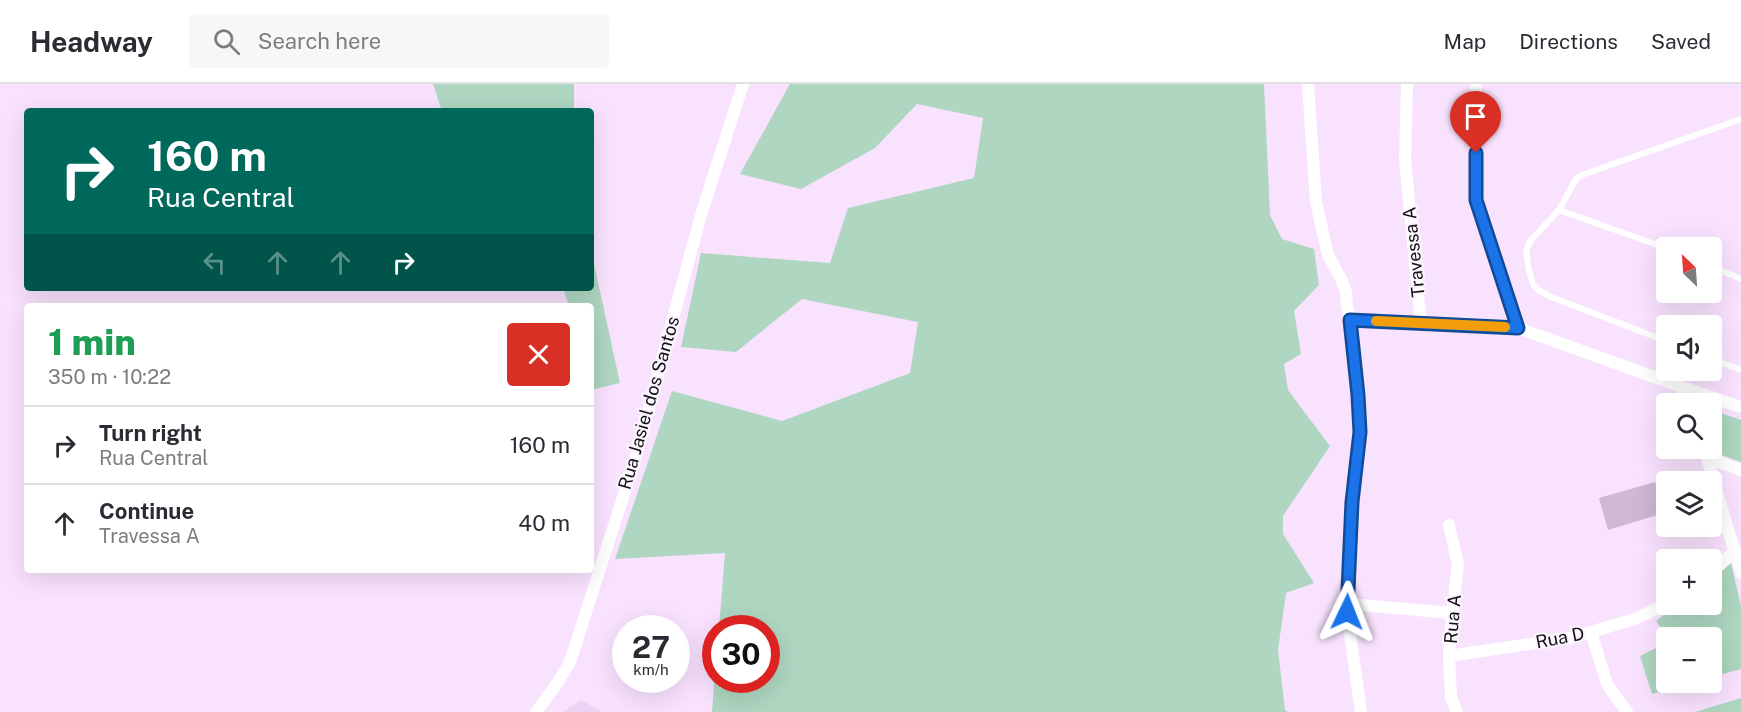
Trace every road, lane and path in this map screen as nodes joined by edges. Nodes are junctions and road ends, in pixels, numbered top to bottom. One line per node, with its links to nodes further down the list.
1 (743, 84): 31 (street, Rua Jasiel dos Santos)
2 (1308, 84): 10 (street)
3 (1407, 84): 11 (street, Travessa A)
4 (1476, 84): 12 (street)
5 (1741, 119): 6 (lane)
6 (1559, 210): 7 (lane); 13 (lane)
7 (1656, 244)
8 (1722, 271): 9 (lane)
9 (1741, 279)
10 (1350, 320): 11 (street); 26 (street)
11 (1421, 324): 12 (street, Travessa A)
12 (1518, 328): 16 (street, Travessa A)
13 (1656, 337)
14 (1722, 363): 15 (lane)
15 (1741, 370)
16 (1682, 387): 17 (street); 18 (street, Travessa A)
17 (1684, 393)
18 (1741, 407)
19 (1708, 459): 23 (street)
20 (1718, 459): 21 (street)
21 (1741, 470)
22 (1449, 525): 28 (street, Rua A)
23 (1735, 551): 24 (street); 25 (street)
24 (1722, 563)
25 (1741, 573)
26 (1348, 603): 28 (street); 32 (street)
27 (1656, 610): 29 (street, Rua D)
28 (1452, 613): 30 (street, Rua A)
29 (1591, 632): 30 (street, Rua D); 34 (street)
30 (1449, 656): 33 (street, Rua A)
31 (536, 712)
32 (1361, 712)
33 (1457, 712)
34 (1627, 712)

